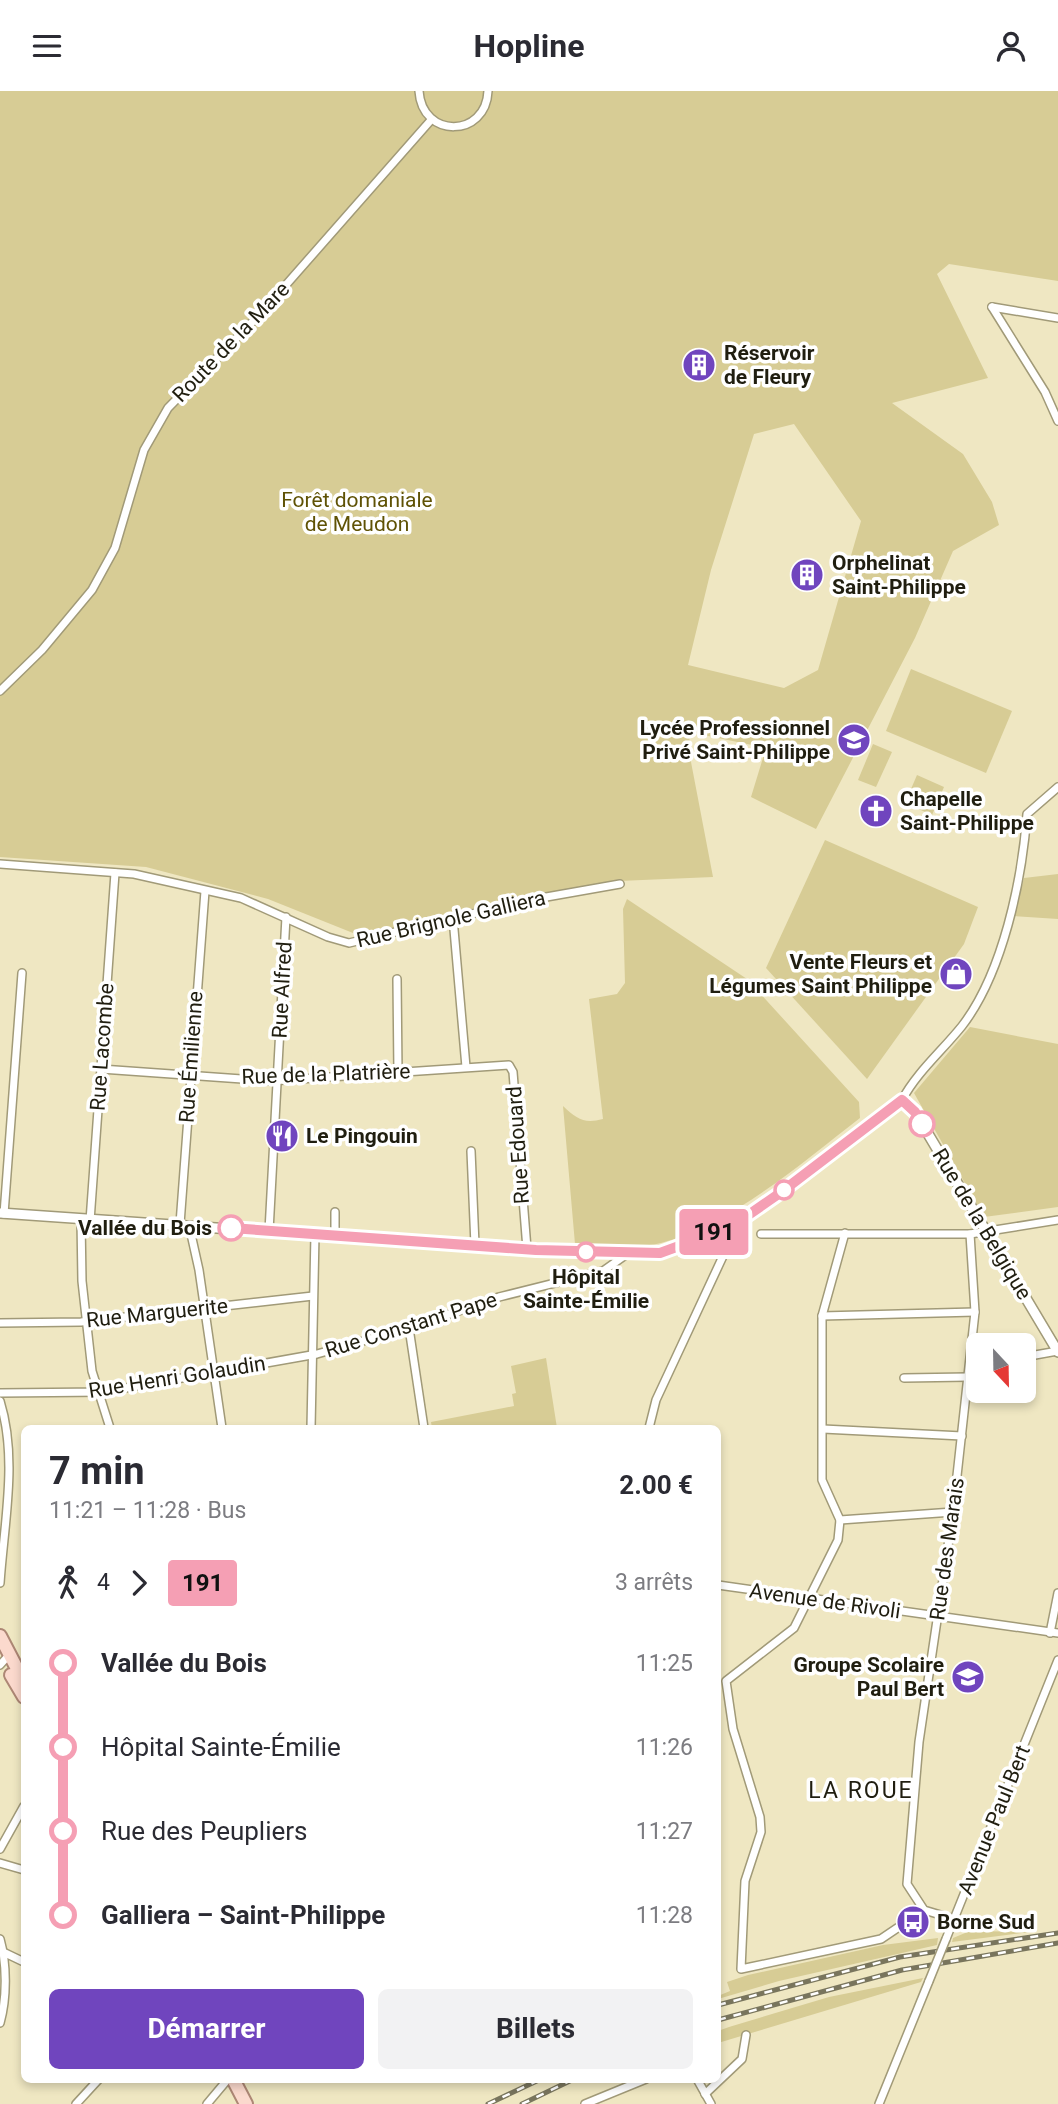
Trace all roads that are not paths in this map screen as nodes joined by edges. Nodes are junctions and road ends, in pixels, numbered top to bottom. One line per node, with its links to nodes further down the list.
1 (419, 91): 3 (street)
2 (488, 91): 3 (street)
3 (431, 120): 6 (street, Route de la Mare)
4 (1058, 318): 5 (street)
5 (1058, 421)
6 (0, 691)
7 (1058, 787): 21 (street)
8 (0, 864): 9 (street, Rue Brignole Galliera)
9 (115, 873): 11 (street, Rue Brignole Galliera); 17 (street, Rue Lacombe)
10 (620, 884): 13 (street, Rue Brignole Galliera)
11 (205, 891): 12 (street, Rue Brignole Galliera); 19 (street, Rue Émilienne)
12 (286, 917): 13 (street, Rue Brignole Galliera); 20 (street, Rue Alfred)
13 (453, 918): 16 (street)
14 (22, 973): 24 (street)
15 (397, 979): 18 (street)
16 (466, 1067): 18 (street, Rue de la Platrière); 37 (street, Rue Edouard)
17 (101, 1069): 19 (street, Rue de la Platrière); 25 (street, Rue Lacombe)
18 (398, 1072): 20 (street, Rue de la Platrière)
19 (189, 1075): 20 (street, Rue de la Platrière); 27 (street, Rue Émilienne)
20 (277, 1080): 29 (street, Rue Alfred)
21 (902, 1100): 28 (street); 30 (street, Rue de la Belgique)
22 (471, 1151): 36 (street)
23 (335, 1212): 35 (street)
24 (2, 1213): 25 (street)
25 (85, 1220): 27 (street); 43 (street, Rue Lacombe)
26 (1058, 1220): 30 (street)
27 (184, 1224): 29 (street); 40 (street, Rue Émilienne)
28 (731, 1227): 38 (street); 61 (street)
29 (269, 1231): 32 (street)
30 (986, 1231): 34 (street); 47 (street, Rue de la Belgique)
31 (845, 1233): 33 (street); 34 (street); 42 (street)
32 (315, 1234): 35 (street); 39 (street)
33 (761, 1234)
34 (970, 1234): 41 (street, Rue des Marais)
35 (335, 1235): 36 (street)
36 (475, 1245): 37 (street)
37 (527, 1249): 38 (street)
38 (627, 1254): 45 (street, Rue Constant Pape)
39 (313, 1296): 40 (street, Rue Marguerite); 48 (street)
40 (204, 1309): 43 (street, Rue Marguerite); 50 (street, Rue Émilienne)
41 (975, 1312): 42 (street); 46 (street, Rue des Marais)
42 (822, 1316): 62 (street)
43 (88, 1321): 44 (street, Rue Marguerite); 54 (street, Rue Lacombe)
44 (0, 1323)
45 (409, 1328): 48 (street, Rue Constant Pape); 60 (street)
46 (973, 1333)
47 (1058, 1352): 49 (street)
48 (312, 1355): 50 (street, Rue Henri Golaudin); 59 (street)
49 (1036, 1355)
50 (214, 1373): 54 (street, Rue Henri Golaudin); 58 (street, Rue Émilienne)
51 (966, 1377): 52 (street)
52 (904, 1378)
53 (0, 1392): 54 (street, Rue Henri Golaudin)
54 (98, 1393): 57 (street, Rue Lacombe)
55 (966, 1397): 63 (street, Rue des Marais)
56 (0, 1401): 66 (street)
57 (109, 1425)
58 (222, 1425)
59 (311, 1425)
60 (424, 1425)
61 (650, 1425)
62 (823, 1429): 63 (street); 65 (street)
63 (962, 1436): 64 (street, Rue des Marais)
64 (953, 1512): 65 (street); 70 (street, Rue des Marais)
65 (840, 1520): 69 (street)
66 (0, 1583)
67 (721, 1585): 69 (street, Avenue de Rivoli)
68 (1058, 1593): 71 (street)
69 (808, 1599): 70 (street, Avenue de Rivoli); 75 (street)
70 (938, 1617): 71 (street, Avenue de Rivoli); 81 (street, Rue des Marais)
71 (1054, 1633)
72 (0, 1636): 73 (main road)
73 (3, 1659): 76 (main road)
74 (1058, 1660): 82 (street, Avenue Paul Bert)
75 (722, 1682): 81 (street)
76 (21, 1685)
77 (21, 1811): 78 (street)
78 (0, 1849)
79 (0, 1863): 80 (street)
80 (21, 1869)
81 (924, 1910): 82 (street)
82 (954, 1919): 101 (street, Avenue Paul Bert, bridge)
83 (0, 1939): 84 (street)
84 (4, 1952): 85 (street); 86 (street)
85 (21, 1960)
86 (0, 2023)
87 (747, 2035): 88 (street)
88 (721, 2079)
89 (95, 2083): 96 (street)
90 (225, 2083): 97 (street)
91 (235, 2083): 98 (main road)
92 (636, 2083): 99 (street)
93 (699, 2083): 95 (street)
94 (717, 2083): 95 (street)
95 (705, 2094): 100 (street)
96 (76, 2104)
97 (207, 2104)
98 (246, 2104)
99 (585, 2104)
100 (711, 2104)
101 (879, 2104)

